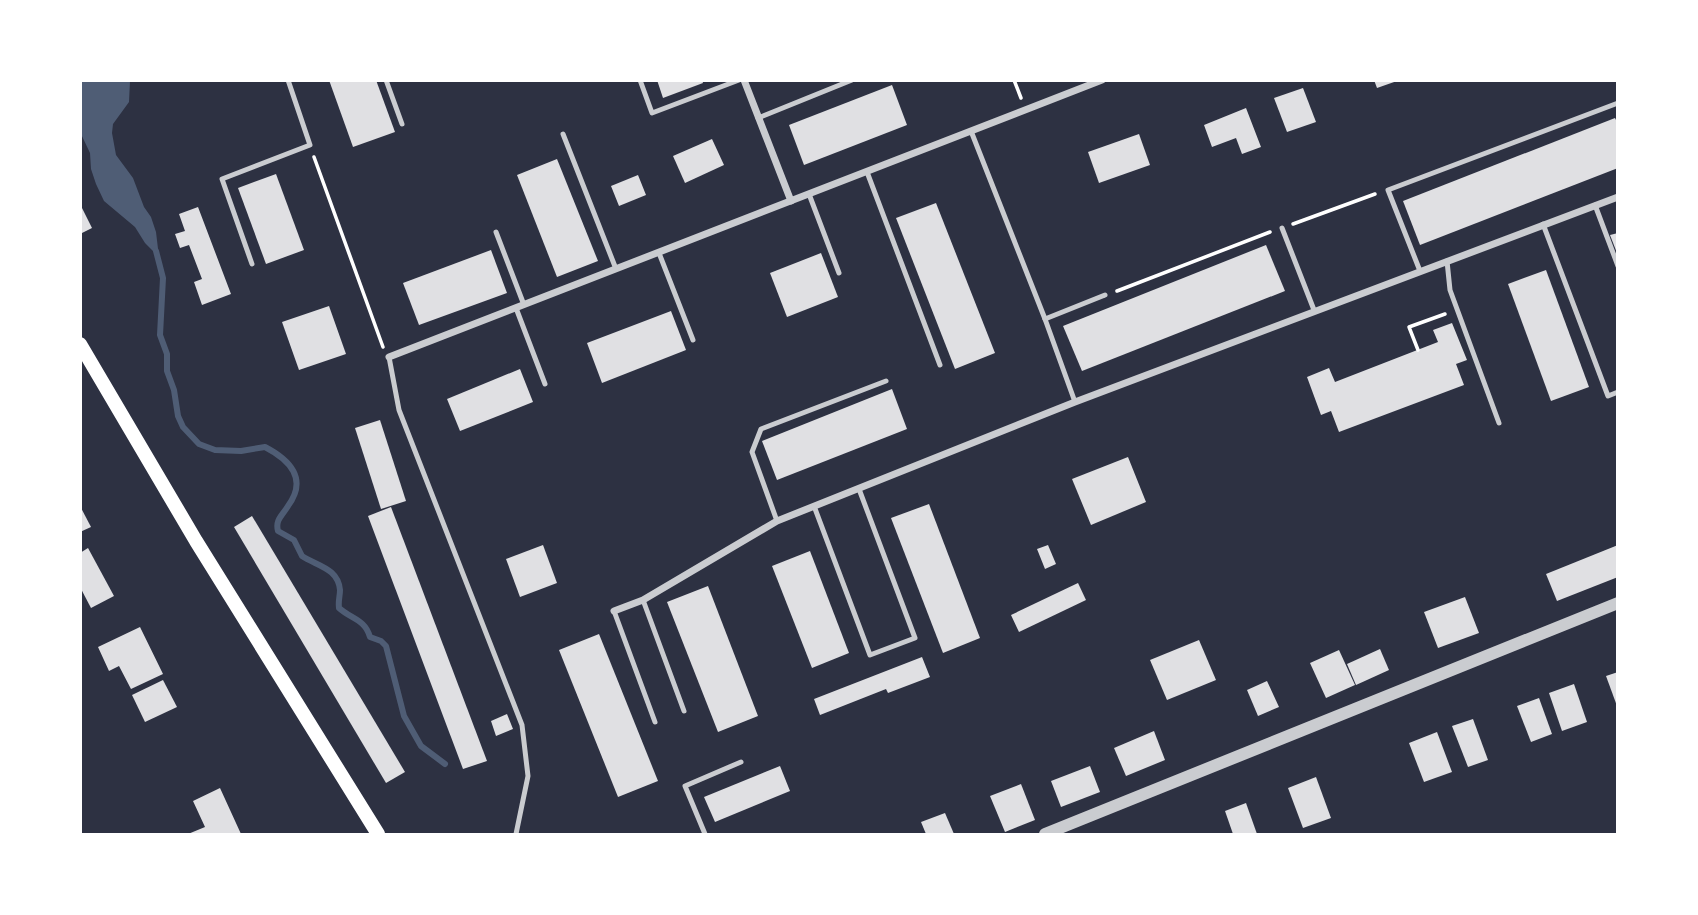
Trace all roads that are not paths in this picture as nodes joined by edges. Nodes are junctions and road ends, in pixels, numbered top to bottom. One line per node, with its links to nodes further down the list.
1 (288, 80): 24 (lane)
2 (386, 80): 11 (lane)
3 (640, 80): 4 (lane)
4 (741, 80): 10 (street)
5 (827, 80): 8 (lane)
6 (852, 80): 8 (lane)
7 (1097, 81): 12 (street)
8 (830, 89): 10 (lane)
9 (1618, 103): 27 (lane)
10 (758, 118): 17 (street)
11 (402, 124)
12 (971, 131): 14 (street); 33 (lane)
13 (563, 134): 26 (lane)
14 (867, 172): 15 (street); 37 (lane)
15 (809, 194): 17 (street); 28 (lane)
16 (1618, 197): 18 (street)
17 (791, 201): 22 (street)
18 (1594, 205): 19 (street); 25 (lane)
19 (1543, 224): 23 (street); 40 (lane)
20 (1282, 228): 32 (lane)
21 (496, 232): 30 (lane)
22 (659, 253): 26 (street); 34 (lane)
23 (1447, 261): 27 (street); 42 (lane)
24 (252, 264)
25 (1618, 266)
26 (616, 269): 30 (street)
27 (1420, 271): 32 (street)
28 (839, 273)
29 (1105, 295): 33 (lane)
30 (524, 305): 31 (street)
31 (516, 308): 36 (street); 39 (lane)
32 (1314, 310): 41 (street)
33 (1045, 319): 41 (lane)
34 (693, 340)
35 (80, 344): 52 (main road)
36 (389, 357): 53 (lane)
37 (940, 365)
38 (886, 381): 45 (lane)
39 (545, 384)
40 (1618, 392)
41 (1074, 402): 43 (street)
42 (1499, 423)
43 (859, 488): 44 (street); 44 (lane)
44 (814, 506): 45 (street)
45 (777, 521): 46 (street)
46 (643, 600): 48 (street); 49 (lane)
47 (1618, 603): 55 (street)
48 (614, 611): 50 (lane)
49 (684, 711)
50 (655, 722)
51 (741, 762): 54 (lane)
52 (377, 835)
53 (516, 835)
54 (705, 835)
55 (1045, 835)

